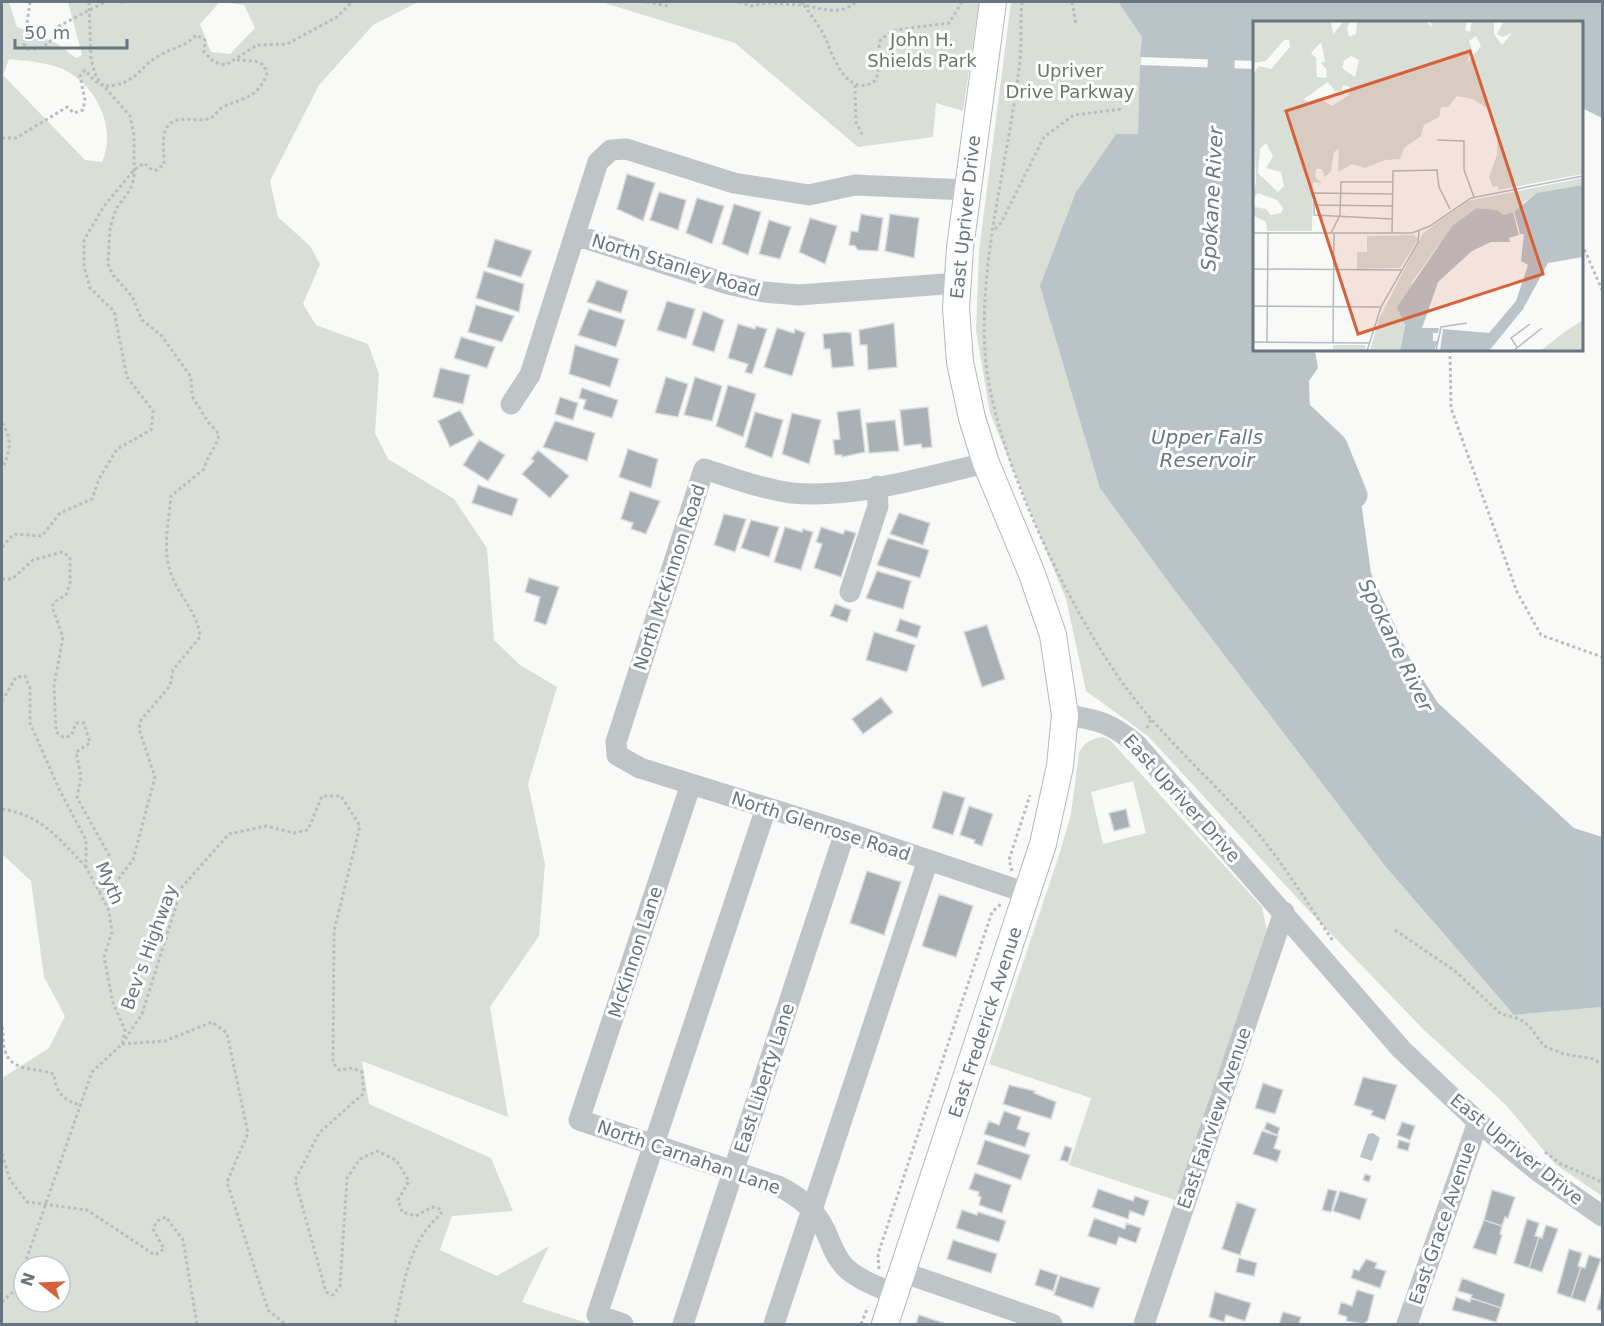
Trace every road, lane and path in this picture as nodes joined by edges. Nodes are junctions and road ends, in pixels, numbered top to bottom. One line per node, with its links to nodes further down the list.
1 (30, 2): 14 (path)
2 (89, 2): 14 (path)
3 (105, 2): 14 (path)
4 (352, 2): 16 (path)
5 (647, 2): 13 (path)
6 (739, 2): 11 (path)
7 (856, 2): 11 (path)
8 (962, 2): 17 (path)
9 (1022, 2): 24 (path)
10 (1072, 2): 15 (path)
11 (803, 3): 17 (path)
12 (990, 4): 23 (main road, East Upriver Drive)
13 (668, 6)
14 (89, 9): 18 (path)
15 (1076, 24)
16 (237, 60): 18 (path); 22 (path)
17 (855, 85): 20 (path)
18 (104, 87): 21 (path); 22 (path)
19 (1122, 109): 24 (path)
20 (863, 136)
21 (2, 138)
22 (134, 170): 35 (path); 52 (path)
23 (967, 190): 25 (street); 27 (main road, East Upriver Drive)
24 (993, 230): 41 (path)
25 (575, 235): 27 (street, North Stanley Road); 30 (street)
26 (1583, 248): 28 (path)
27 (958, 283): 32 (main road, East Upriver Drive)
28 (1602, 290)
29 (1450, 351): 38 (path)
30 (511, 404)
31 (2, 423): 33 (path)
32 (986, 463): 34 (street, North McKinnon Road); 40 (main road, East Upriver Drive)
33 (2, 469)
34 (877, 486): 37 (street); 43 (street, North McKinnon Road)
35 (2, 547)
36 (2, 579): 52 (path)
37 (850, 592)
38 (1602, 657)
39 (2, 701): 50 (path, Myth)
40 (1065, 715): 53 (main road, East Frederick Avenue); 54 (street, East Upriver Drive)
41 (1152, 717): 42 (path); 56 (path)
42 (1147, 728)
43 (617, 754): 44 (street, North Glenrose Road)
44 (691, 784): 46 (street, North Glenrose Road); 61 (street, McKinnon Lane)
45 (1030, 795): 51 (path)
46 (766, 808): 48 (street, North Glenrose Road); 63 (street)
47 (2, 809): 50 (path)
48 (845, 832): 49 (street, North Glenrose Road); 66 (street, East Liberty Lane)
49 (928, 860): 53 (street, North Glenrose Road); 69 (street)
50 (86, 867): 52 (path, Myth)
51 (1012, 871)
52 (99, 892): 58 (path, Myth)
53 (1015, 897): 72 (main road, East Frederick Avenue); 72 (path)
54 (1284, 912): 62 (street, East Upriver Drive); 82 (street, East Fairview Avenue)
55 (1395, 930): 59 (path)
56 (1337, 946)
57 (2, 1027): 60 (path)
58 (122, 1044): 60 (path); 74 (path); 75 (path, Bev's Highway)
59 (1602, 1064)
60 (80, 1105): 68 (path)
61 (579, 1120): 63 (street, North Carnahan Lane)
62 (1478, 1122): 70 (street, East Upriver Drive); 83 (street, East Grace Avenue)
63 (653, 1145): 66 (street, North Carnahan Lane); 76 (street)
64 (1542, 1150): 67 (path)
65 (2, 1154): 68 (path)
66 (733, 1172): 69 (street, North Carnahan Lane); 77 (street, East Liberty Lane)
67 (1602, 1182)
68 (46, 1205): 71 (path); 73 (path)
69 (812, 1209): 72 (street, North Carnahan Lane); 78 (street)
70 (1602, 1216)
71 (29, 1254)
72 (887, 1284): 79 (path); 80 (main road, East Frederick Avenue); 81 (street, North Carnahan Lane)
73 (197, 1324)
74 (285, 1324)
75 (395, 1324)
76 (623, 1324)
77 (683, 1324)
78 (774, 1324)
79 (861, 1324)
80 (885, 1324)
81 (1052, 1324)
82 (1144, 1324)
83 (1407, 1324)

